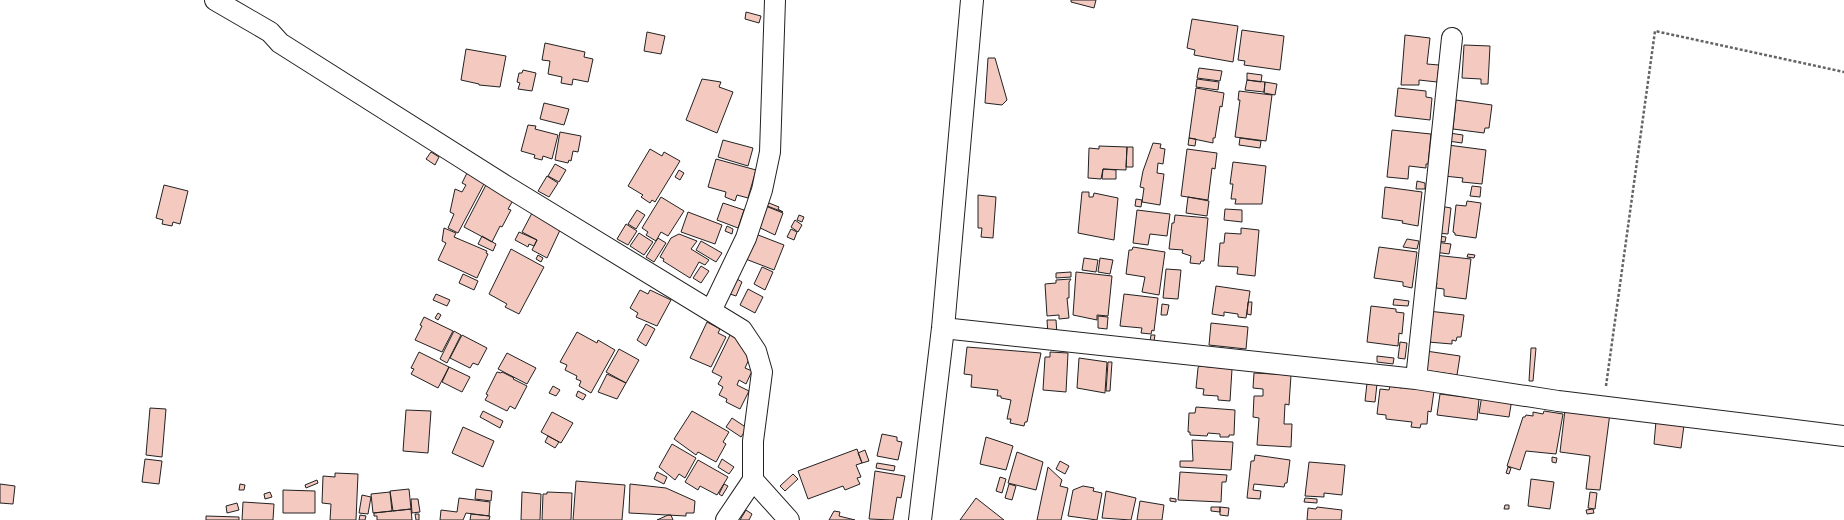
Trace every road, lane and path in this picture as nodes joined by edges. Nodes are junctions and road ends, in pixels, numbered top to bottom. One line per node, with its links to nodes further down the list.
1 (215, 0): 6 (street)
2 (775, 0): 6 (street)
3 (972, 0): 7 (street)
4 (1452, 38): 8 (street)
5 (1844, 72): 9 (path)
6 (711, 311): 11 (street)
7 (943, 328): 8 (street); 14 (street)
8 (1416, 379): 9 (street)
9 (1603, 406): 10 (street)
10 (1844, 436)
11 (753, 480): 12 (street); 13 (street)
12 (723, 518)
13 (789, 520)
14 (920, 520)

